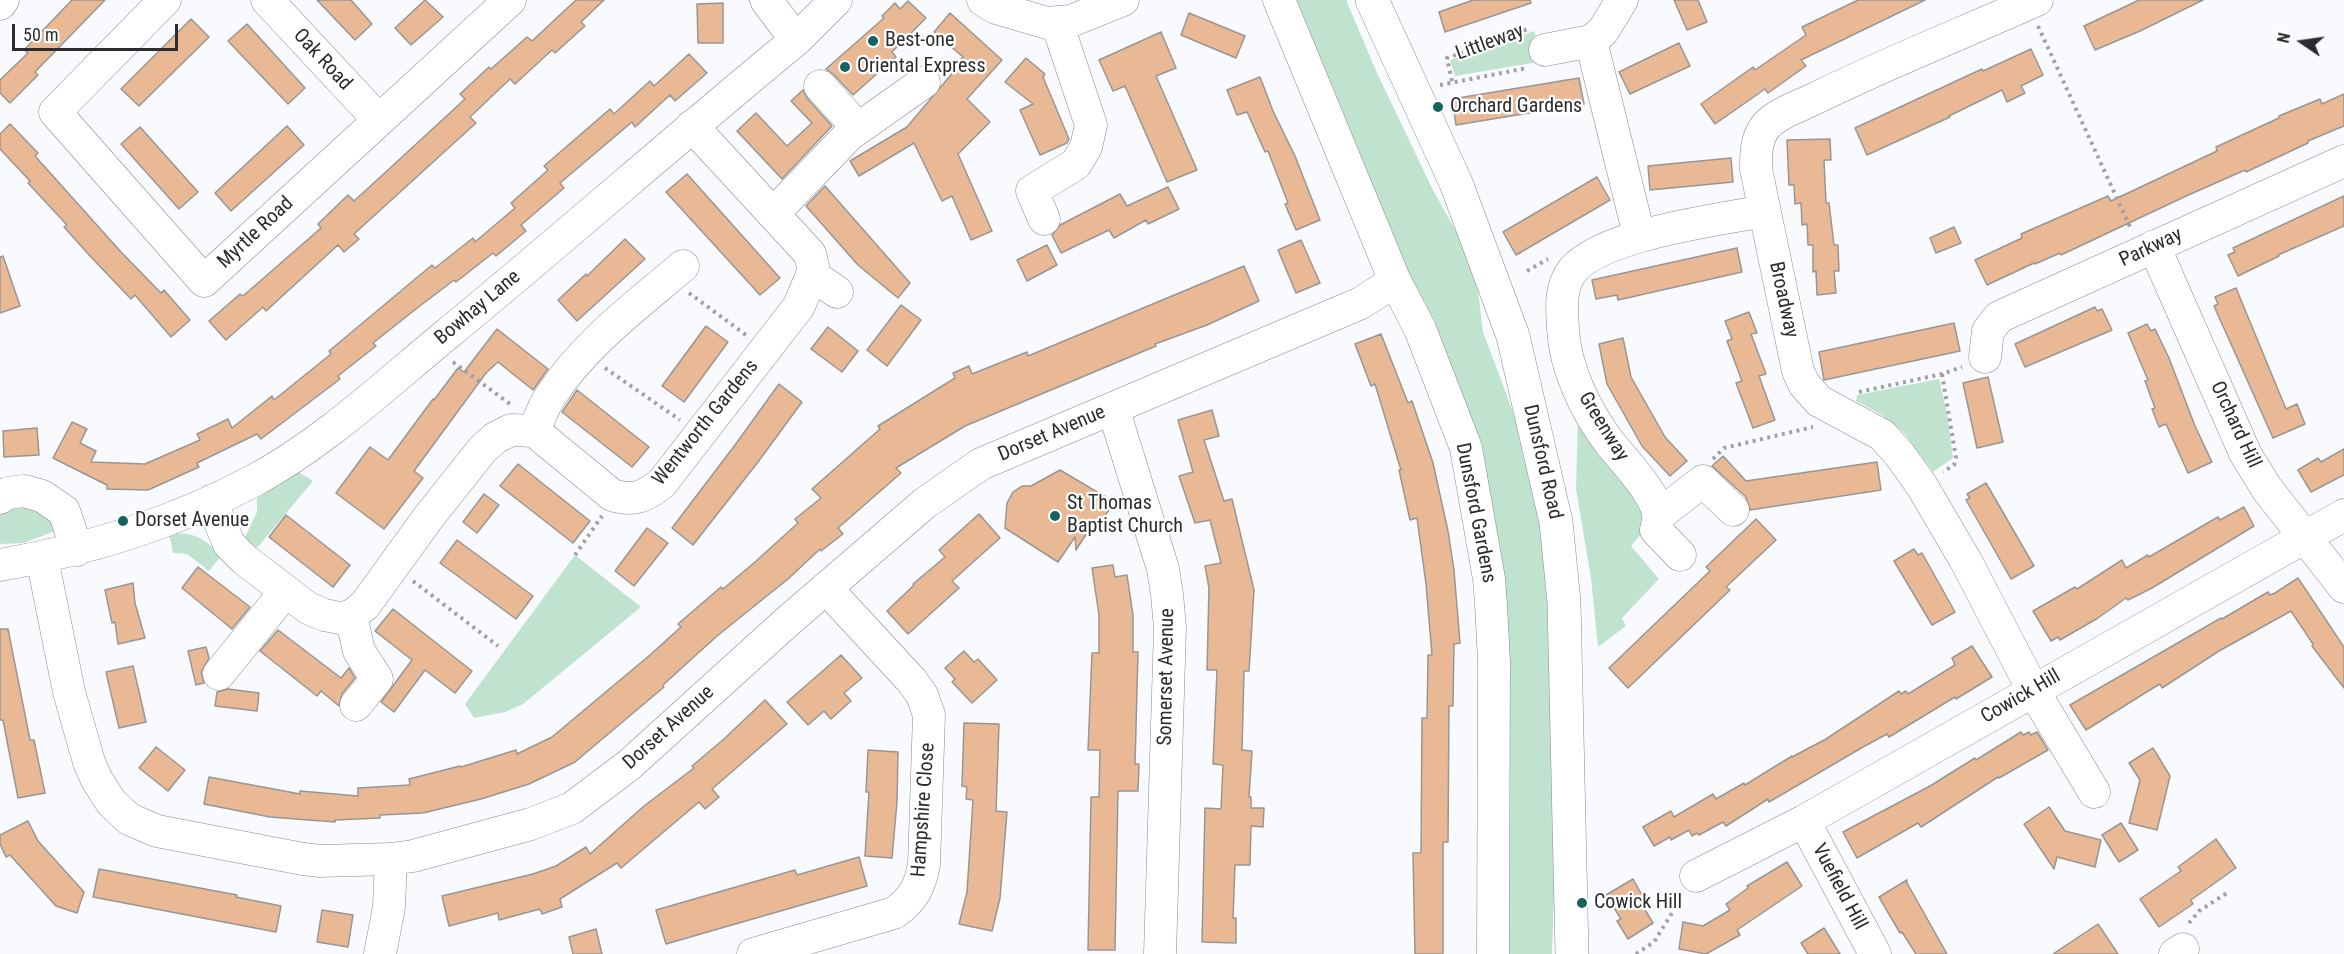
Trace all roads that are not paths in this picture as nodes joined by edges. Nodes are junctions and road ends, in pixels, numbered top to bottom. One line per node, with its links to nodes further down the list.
1 (3, 0): 12 (street)
2 (165, 0): 20 (street, Myrtle Road)
3 (267, 0): 20 (street, Oak Road)
4 (510, 0): 20 (street, Myrtle Road)
5 (766, 0): 15 (street)
6 (836, 0): 15 (street, Bowhay Lane)
7 (983, 0): 14 (street)
8 (1123, 0): 14 (street)
9 (1279, 0): 30 (street, Dunsford Gardens)
10 (1372, 0): 59 (main road, Dunsford Road)
11 (2032, 2): 24 (street, Broadway)
12 (0, 4)
13 (1618, 6): 16 (street)
14 (1057, 23): 26 (street)
15 (796, 40): 21 (street, Bowhay Lane)
16 (1591, 41): 17 (street, Littleway); 27 (street)
17 (1545, 50)
18 (924, 82): 22 (street)
19 (820, 87): 22 (street)
20 (378, 119)
21 (692, 126): 25 (street, Wentworth Gardens); 35 (street, Bowhay Lane)
22 (858, 128): 25 (street)
23 (2344, 161): 28 (street, Parkway)
24 (1764, 211): 27 (street, Greenway); 49 (street, Broadway)
25 (774, 213): 33 (street, Wentworth Gardens)
26 (1044, 219)
27 (1640, 235): 37 (street, Greenway)
28 (2148, 249): 31 (street, Parkway); 39 (street, Orchard Hill)
29 (676, 272): 33 (street)
30 (1395, 281): 32 (street, Dorset Avenue); 58 (street, Dunsford Gardens)
31 (1985, 357)
32 (1113, 408): 45 (street, Dorset Avenue); 57 (street, Somerset Avenue)
33 (535, 428): 47 (street)
34 (0, 498): 40 (street)
35 (211, 501): 40 (street, Bowhay Lane); 46 (street)
36 (1733, 510): 37 (street)
37 (1659, 514): 41 (street, Greenway)
38 (2344, 516): 39 (street, Cowick Hill)
39 (2304, 538): 44 (street, Orchard Hill); 49 (street, Cowick Hill)
40 (77, 550): 42 (street, Bowhay Lane)
41 (1680, 555)
42 (42, 558): 43 (street, Bowhay Lane); 53 (street, Dorset Avenue)
43 (0, 565)
44 (2344, 587)
45 (826, 588): 53 (street, Dorset Avenue); 56 (street, Hampshire Close)
46 (285, 592): 47 (street); 48 (street)
47 (351, 616): 50 (street)
48 (219, 674)
49 (2033, 690): 51 (street, Broadway); 52 (street, Cowick Hill)
50 (356, 705)
51 (2094, 792)
52 (1804, 821): 54 (street, Cowick Hill); 60 (street, Vuefield Hill)
53 (391, 859): 55 (street)
54 (1696, 876)
55 (380, 954)
56 (753, 954)
57 (1160, 954)
58 (1493, 954)
59 (1572, 954)
60 (1875, 954)

